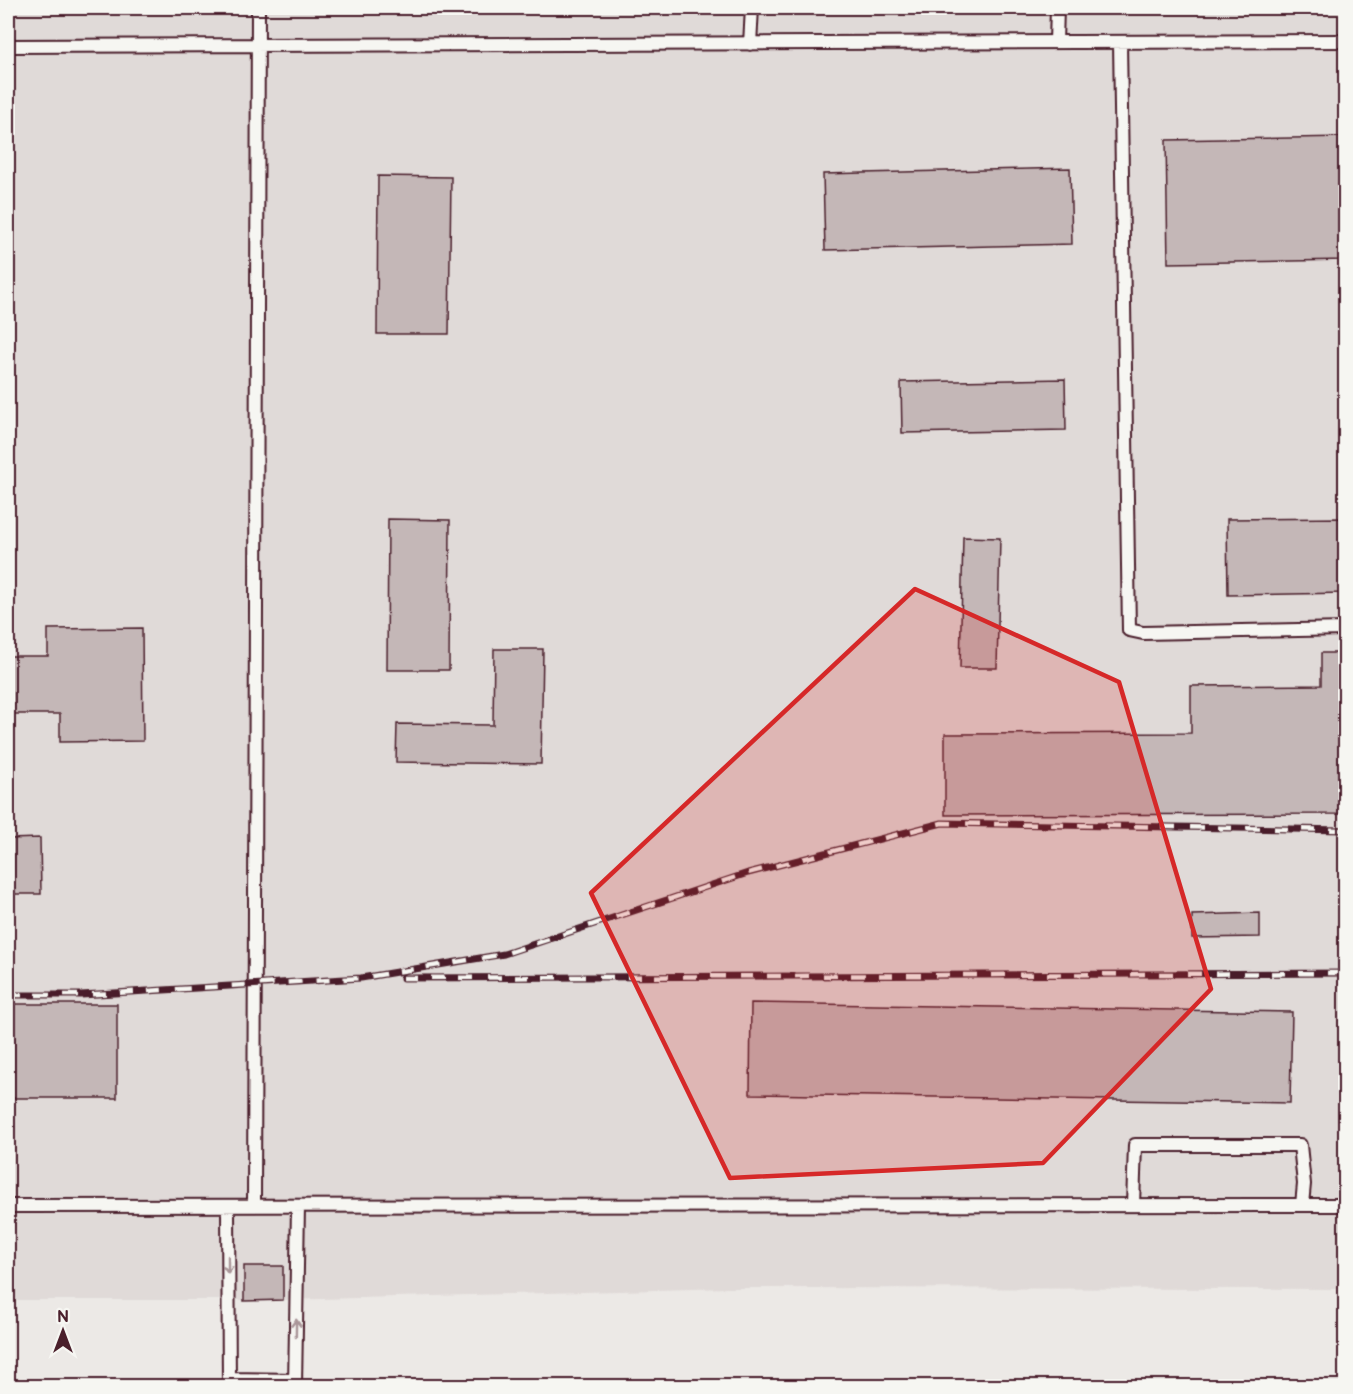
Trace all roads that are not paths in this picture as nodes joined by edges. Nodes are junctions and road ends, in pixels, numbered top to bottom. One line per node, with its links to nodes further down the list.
1 (258, 8): 9 (lane)
2 (752, 8): 7 (lane)
3 (1057, 8): 5 (lane)
4 (1346, 41): 6 (lane)
5 (1056, 42): 6 (lane); 7 (lane)
6 (1120, 42): 10 (lane)
7 (750, 44): 9 (lane)
8 (8, 46): 9 (lane)
9 (259, 46): 16 (lane)
10 (1346, 629)
11 (1133, 1205): 12 (lane); 12 (lane); 17 (lane)
12 (1302, 1205): 13 (lane)
13 (1346, 1205)
14 (8, 1206): 15 (lane)
15 (228, 1206): 16 (lane); 18 (lane, one-way to 18)
16 (254, 1206): 17 (lane)
17 (298, 1206): 19 (lane, one-way to 17)
18 (229, 1383): 19 (lane)
19 (295, 1383)

